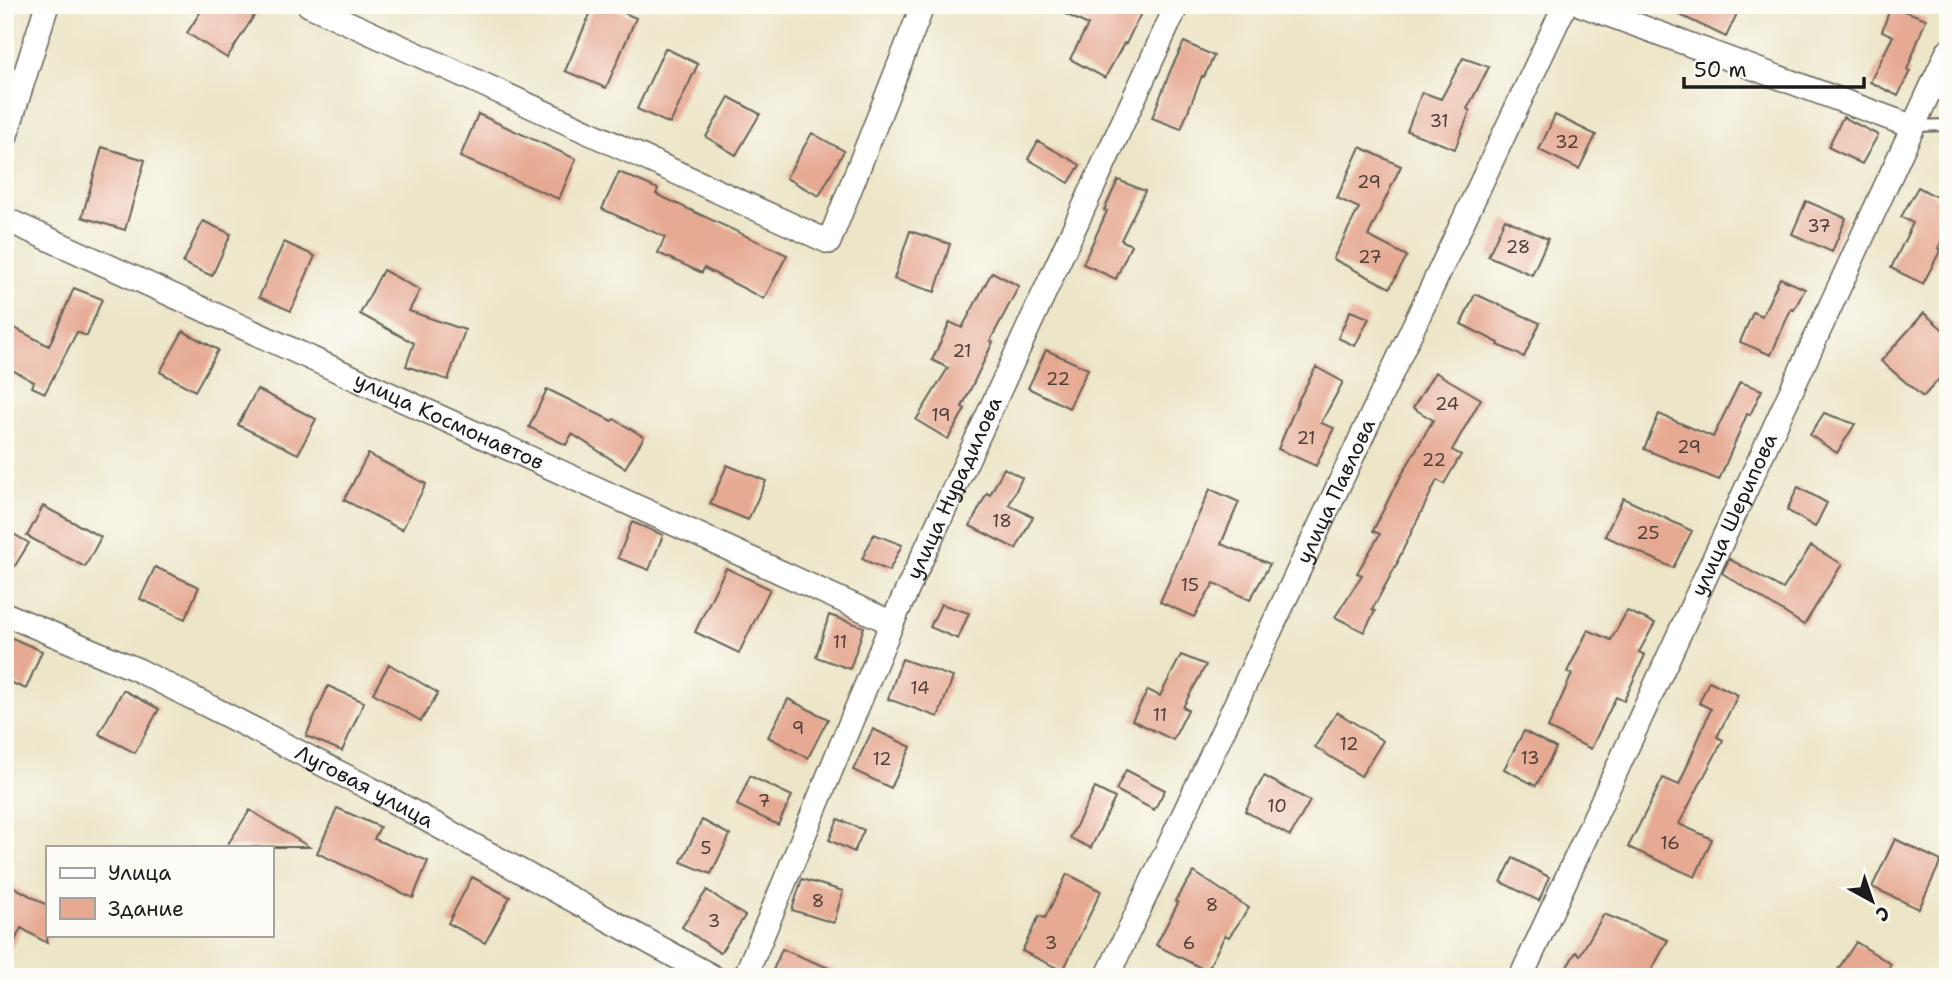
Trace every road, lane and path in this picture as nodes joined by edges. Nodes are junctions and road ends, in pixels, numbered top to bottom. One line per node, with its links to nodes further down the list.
1 (47, 5): 10 (street)
2 (309, 5): 3 (street)
3 (923, 5)
4 (1177, 5): 13 (street, улица Нурадилова)
5 (1565, 5): 16 (street, улица Павлова)
6 (1582, 5): 9 (street)
7 (1948, 51): 9 (street, улица Шерипова)
8 (1948, 125): 9 (lane)
9 (1911, 126): 17 (street, улица Шерипова)
10 (5, 138)
11 (5, 219): 13 (street, улица Космонавтов)
12 (5, 614): 14 (street, Луговая улица)
13 (892, 623): 15 (street, улица Нурадилова)
14 (713, 977)
15 (745, 977)
16 (1107, 977)
17 (1521, 977)

